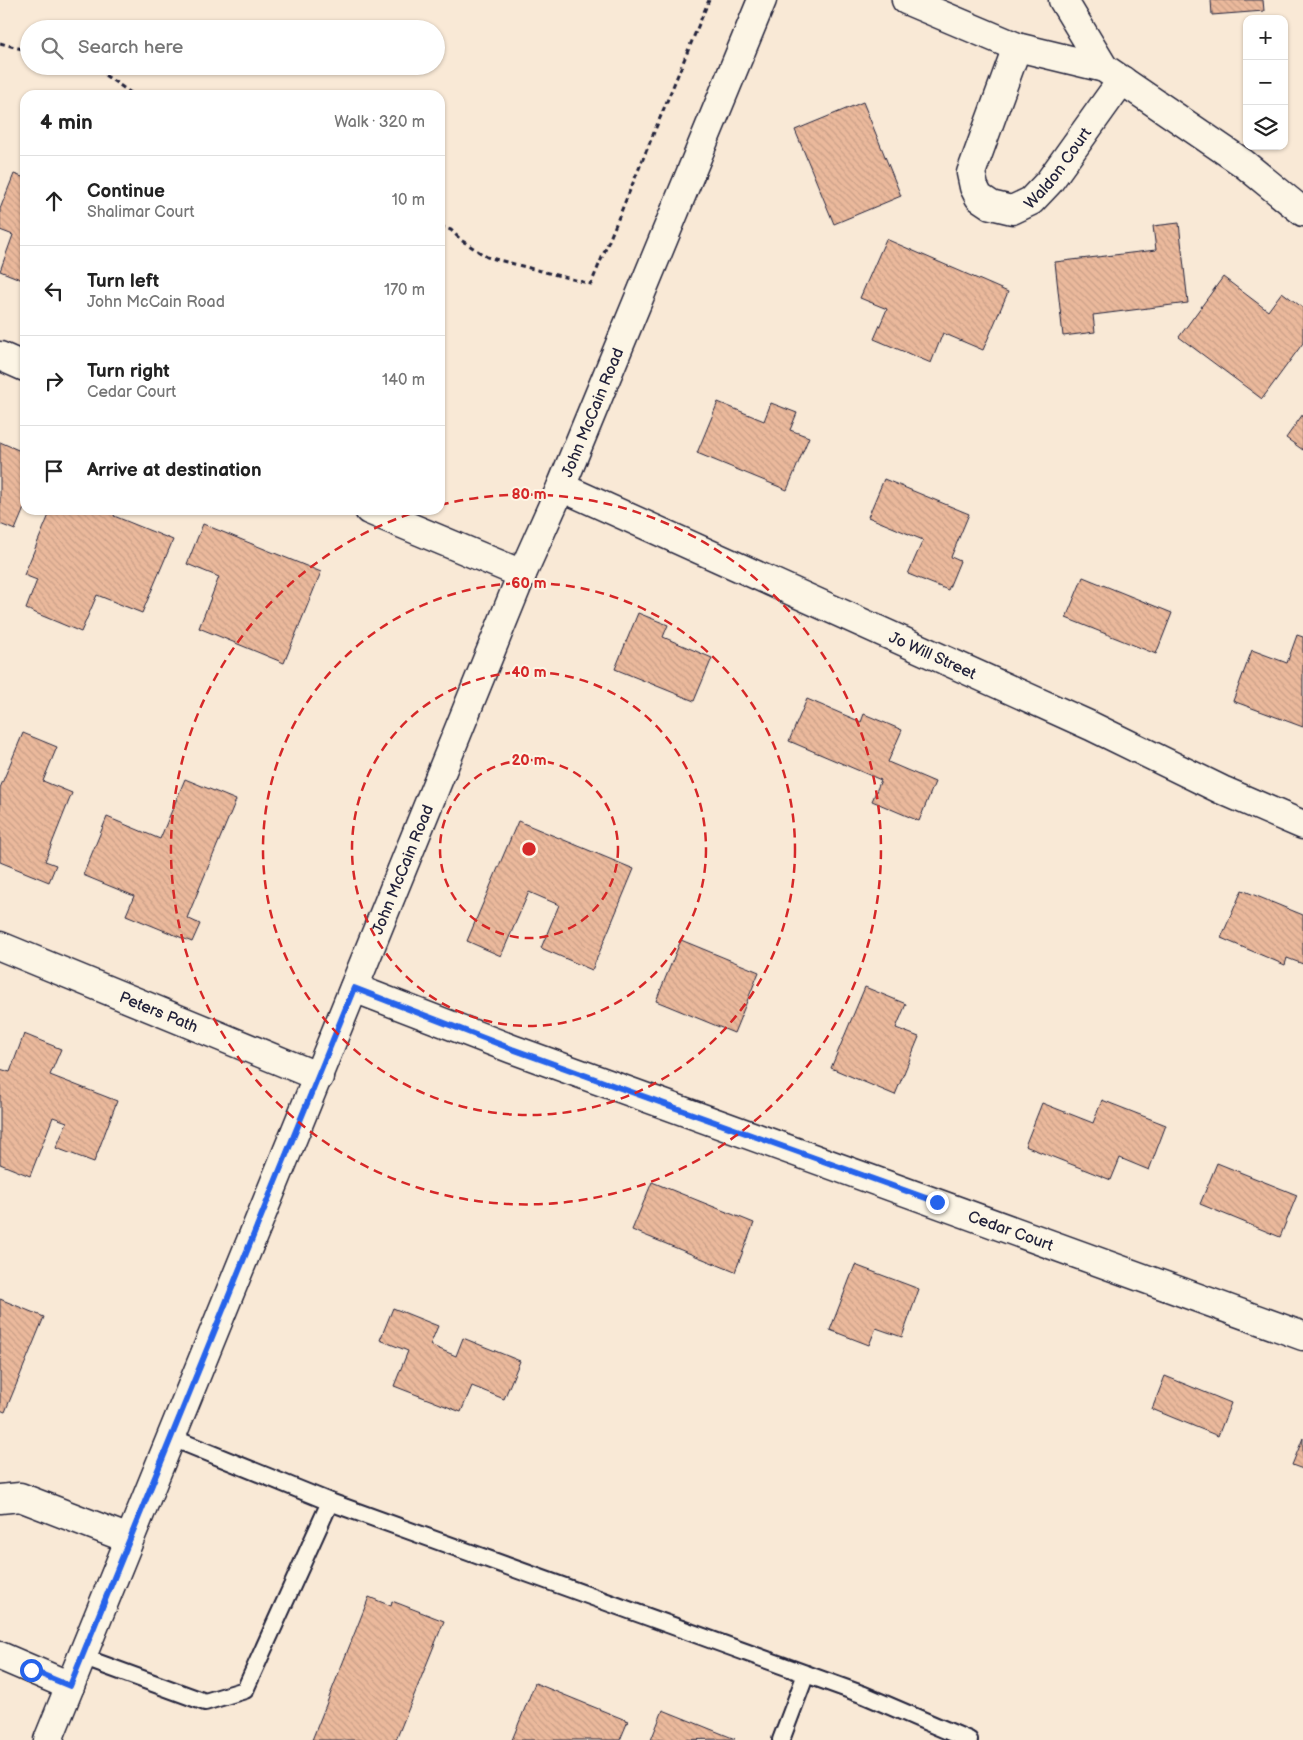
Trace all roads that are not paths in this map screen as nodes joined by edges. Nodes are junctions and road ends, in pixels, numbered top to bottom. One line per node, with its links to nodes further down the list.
1 (762, 0): 9 (street, John McCain Road)
2 (906, 0): 4 (street)
3 (1063, 0): 5 (street)
4 (1017, 47): 5 (street); 5 (street, Waldon Court)
5 (1113, 74): 6 (street)
6 (1303, 212)
7 (0, 356): 8 (street)
8 (20, 365)
9 (561, 487): 11 (street, John McCain Road); 12 (street, Jo Will Street)
10 (381, 515): 11 (street)
11 (522, 574): 14 (street, John McCain Road)
12 (1303, 825)
13 (0, 946): 15 (street, Peters Path)
14 (354, 988): 15 (street, John McCain Road); 16 (street, Cedar Court)
15 (319, 1077): 17 (street, John McCain Road)
16 (1303, 1336)
17 (170, 1437): 19 (lane); 20 (street, John McCain Road)
18 (0, 1499): 20 (street)
19 (330, 1502): 22 (lane); 23 (lane)
20 (129, 1539): 22 (street, John McCain Road)
21 (0, 1656): 24 (street)
22 (82, 1657): 24 (street, John McCain Road)
23 (806, 1674): 26 (lane); 27 (lane)
24 (70, 1686): 25 (street, John McCain Road)
25 (48, 1740)
26 (781, 1740)
27 (969, 1740)

